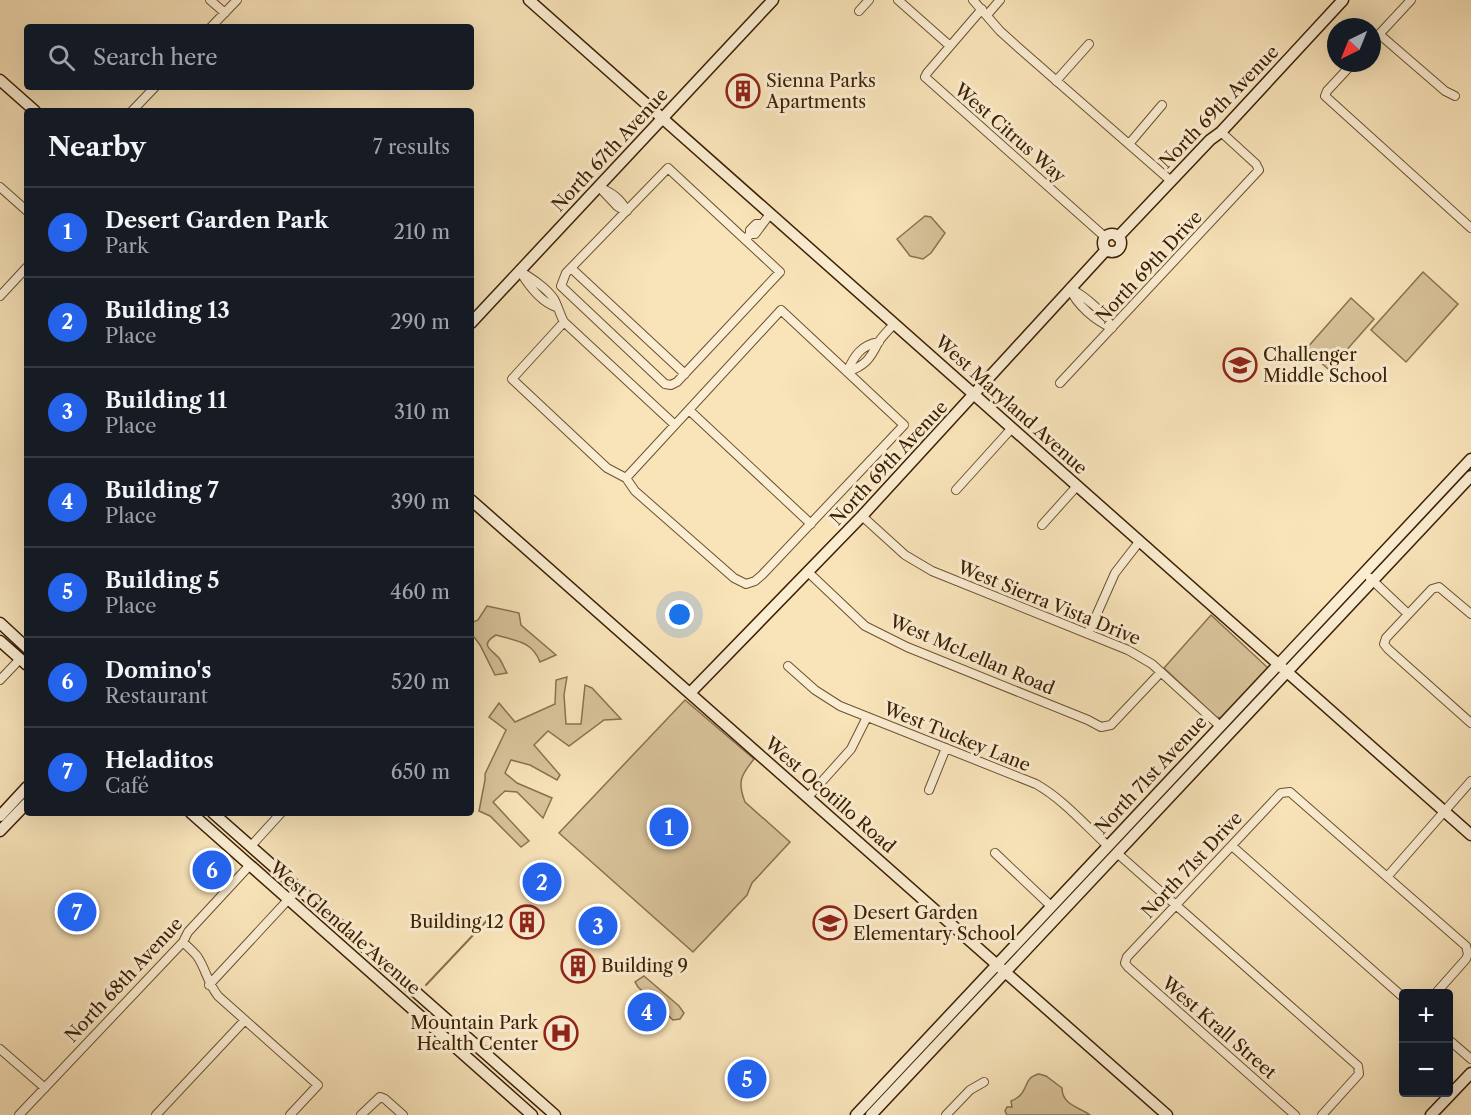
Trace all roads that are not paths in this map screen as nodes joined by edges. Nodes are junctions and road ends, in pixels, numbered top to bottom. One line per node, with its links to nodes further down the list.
1 (210, 0): 13 (street)
2 (237, 0): 13 (street)
3 (529, 0): 27 (street, West Maryland Avenue)
4 (773, 0): 27 (street, North 67th Avenue)
5 (869, 0): 11 (street)
6 (898, 0): 18 (street)
7 (973, 0): 12 (street)
8 (1000, 0): 12 (street, West Citrus Way)
9 (1343, 0): 28 (street, North 69th Avenue)
10 (1412, 0): 15 (street)
11 (859, 11)
12 (985, 12): 18 (street, West Citrus Way); 21 (street)
13 (225, 13): 14 (street)
14 (214, 24)
15 (1381, 32)
16 (1381, 36): 23 (street)
17 (1089, 44): 21 (street)
18 (950, 46): 38 (street, West Citrus Way)
19 (1345, 72): 36 (street)
20 (0, 80): 25 (street)
21 (1056, 81): 29 (street)
22 (152, 90): 26 (street)
23 (1455, 96)
24 (1162, 105): 29 (street)
25 (32, 108)
26 (135, 108)
27 (662, 119): 32 (street, North 67th Avenue); 35 (street, West Maryland Avenue)
28 (1221, 132): 30 (street, North 69th Avenue); 49 (street, North 69th Drive)
29 (1129, 144): 30 (street)
30 (1171, 181): 39 (street, North 69th Avenue)
31 (0, 187): 33 (street)
32 (599, 187): 34 (street); 43 (street, North 67th Avenue)
33 (24, 209)
34 (627, 211): 37 (street); 41 (street)
35 (770, 214): 37 (street); 48 (street, West Maryland Avenue)
36 (1471, 228)
37 (748, 237): 51 (street)
38 (1105, 237): 39 (street); 40 (street)
39 (1118, 237): 40 (street, North 69th Avenue)
40 (1106, 250): 44 (street, North 69th Avenue)
41 (571, 268): 51 (street); 51 (street)
42 (24, 270): 45 (street)
43 (520, 271): 46 (street, North 67th Avenue); 47 (street)
44 (1070, 288): 49 (street); 53 (street, North 69th Avenue)
45 (0, 296)
46 (474, 320)
47 (564, 322): 55 (street); 59 (street)
48 (894, 324): 50 (street); 53 (street, West Maryland Avenue)
49 (1112, 328): 52 (street, North 69th Drive)
50 (848, 372): 54 (street); 64 (street)
51 (685, 374)
52 (1060, 383)
53 (972, 394): 56 (street, West Maryland Avenue); 63 (street, North 69th Avenue)
54 (689, 410): 55 (street); 64 (street)
55 (675, 425): 59 (street)
56 (1012, 428): 60 (street, West Maryland Avenue); 61 (street)
57 (1471, 459): 68 (street, North 71st Avenue)
58 (1471, 476): 68 (street, North 71st Avenue)
59 (626, 478): 64 (street)
60 (1077, 486): 65 (street); 66 (street, West Maryland Avenue)
61 (956, 490)
62 (474, 503): 80 (street, West Ocotillo Road)
63 (862, 516): 67 (street, North 69th Avenue); 72 (street, West Sierra Vista Drive)
64 (811, 524)
65 (1042, 525)
66 (1139, 542): 72 (street); 77 (street, West Maryland Avenue)
67 (808, 572): 78 (street, West McLellan Road); 80 (street, North 69th Avenue)
68 (1369, 577): 69 (street); 77 (street, North 71st Avenue)
69 (1408, 614): 70 (street); 82 (street)
70 (1471, 614)
71 (0, 623): 74 (street)
72 (1088, 634): 78 (street, West Sierra Vista Drive)
73 (0, 641): 75 (street)
74 (24, 645)
75 (23, 662): 79 (street)
76 (788, 666): 81 (street, West Tuckey Lane)
77 (1282, 669): 83 (street, North 71st Avenue); 90 (street, West Maryland Avenue); 102 (street, North 71st Avenue)
78 (1161, 672): 83 (street, West Sierra Vista Drive)
79 (0, 680)
80 (690, 693): 88 (street, West Ocotillo Road)
81 (867, 717): 84 (street, West Tuckey Lane); 88 (street)
82 (1471, 723)
83 (1220, 726): 99 (street, North 71st Avenue)
84 (946, 748): 87 (street); 99 (street, West Tuckey Lane)
85 (1471, 781): 90 (street)
86 (24, 790): 91 (street)
87 (929, 790)
88 (808, 797): 111 (street, West Ocotillo Road)
89 (24, 806): 96 (street)
90 (1444, 812): 97 (street, West Maryland Avenue); 104 (street)
91 (0, 816)
92 (194, 816): 95 (street, West Glendale Avenue)
93 (216, 816): 98 (street, West Glendale Avenue)
94 (278, 816): 98 (street)
95 (209, 829): 98 (street); 103 (street, West Glendale Avenue)
96 (0, 831)
97 (1471, 835)
98 (251, 846): 105 (street, West Glendale Avenue)
99 (1108, 846): 108 (street, North 71st Avenue)
100 (1232, 846): 104 (street, North 71st Drive); 107 (street, North 71st Drive); 114 (street)
101 (995, 853): 108 (street)
102 (1117, 853): 107 (street); 111 (street, North 71st Avenue)
103 (250, 865): 106 (street, West Glendale Avenue); 109 (street, North 68th Avenue)
104 (1387, 877): 113 (street)
105 (299, 888): 106 (street); 118 (street, West Glendale Avenue)
106 (288, 900): 112 (street); 120 (street, West Glendale Avenue)
107 (1177, 905): 110 (street, North 71st Drive); 136 (street)
108 (1051, 906): 111 (street, North 71st Avenue)
109 (183, 942): 112 (street); 123 (street, North 68th Avenue)
110 (1125, 963): 135 (street, West Krall Street)
111 (1001, 968): 131 (street, North 71st Avenue); 132 (street, North 71st Avenue); 134 (street, West Ocotillo Road)
112 (209, 985): 115 (street)
113 (1439, 989)
114 (1399, 994)
115 (246, 1020): 125 (street); 126 (street)
116 (1453, 1042): 119 (street)
117 (0, 1048): 123 (street)
118 (483, 1051): 120 (street); 130 (street, West Glendale Avenue)
119 (1471, 1059)
120 (473, 1062): 129 (street, West Glendale Avenue)
121 (1471, 1073): 137 (street)
122 (984, 1082): 133 (street)
123 (45, 1088): 124 (street, North 68th Avenue)
124 (19, 1115)
125 (156, 1115)
126 (290, 1115)
127 (361, 1115): 128 (street)
128 (403, 1115)
129 (532, 1115)
130 (555, 1115)
131 (856, 1115)
132 (871, 1115)
133 (946, 1115)
134 (1167, 1115)
135 (1295, 1115)
136 (1322, 1115)
137 (1431, 1115)

